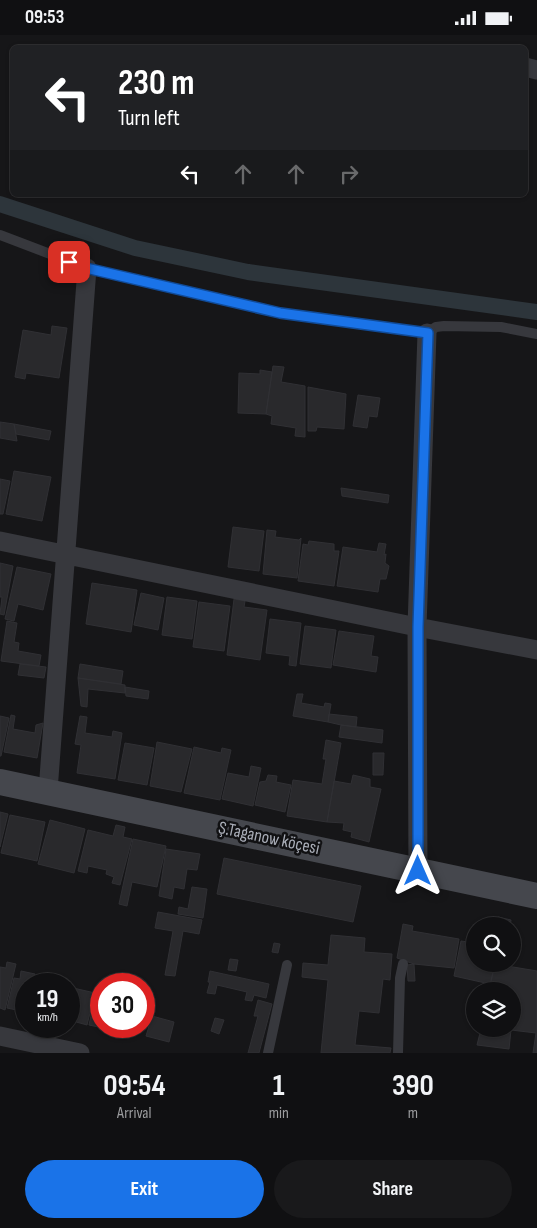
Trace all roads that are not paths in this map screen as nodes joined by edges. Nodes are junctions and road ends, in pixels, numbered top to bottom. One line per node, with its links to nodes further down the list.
1 (0, 235): 2 (lane)
2 (86, 268): 3 (lane); 6 (street)
3 (428, 333): 4 (lane); 7 (street)
4 (537, 334)
5 (0, 541): 6 (street)
6 (66, 554): 7 (street); 10 (street)
7 (418, 627): 8 (street); 11 (street)
8 (537, 650)
9 (0, 782): 10 (street, Ş.Taganow köçesi)
10 (48, 791): 11 (street, Ş.Taganow köçesi)
11 (418, 871): 12 (street, Ş.Taganow köçesi)
12 (537, 896)
13 (403, 964): 18 (lane)
14 (287, 965): 17 (lane)
15 (0, 1036): 16 (street)
16 (80, 1053)
17 (268, 1053)
18 (398, 1053)

